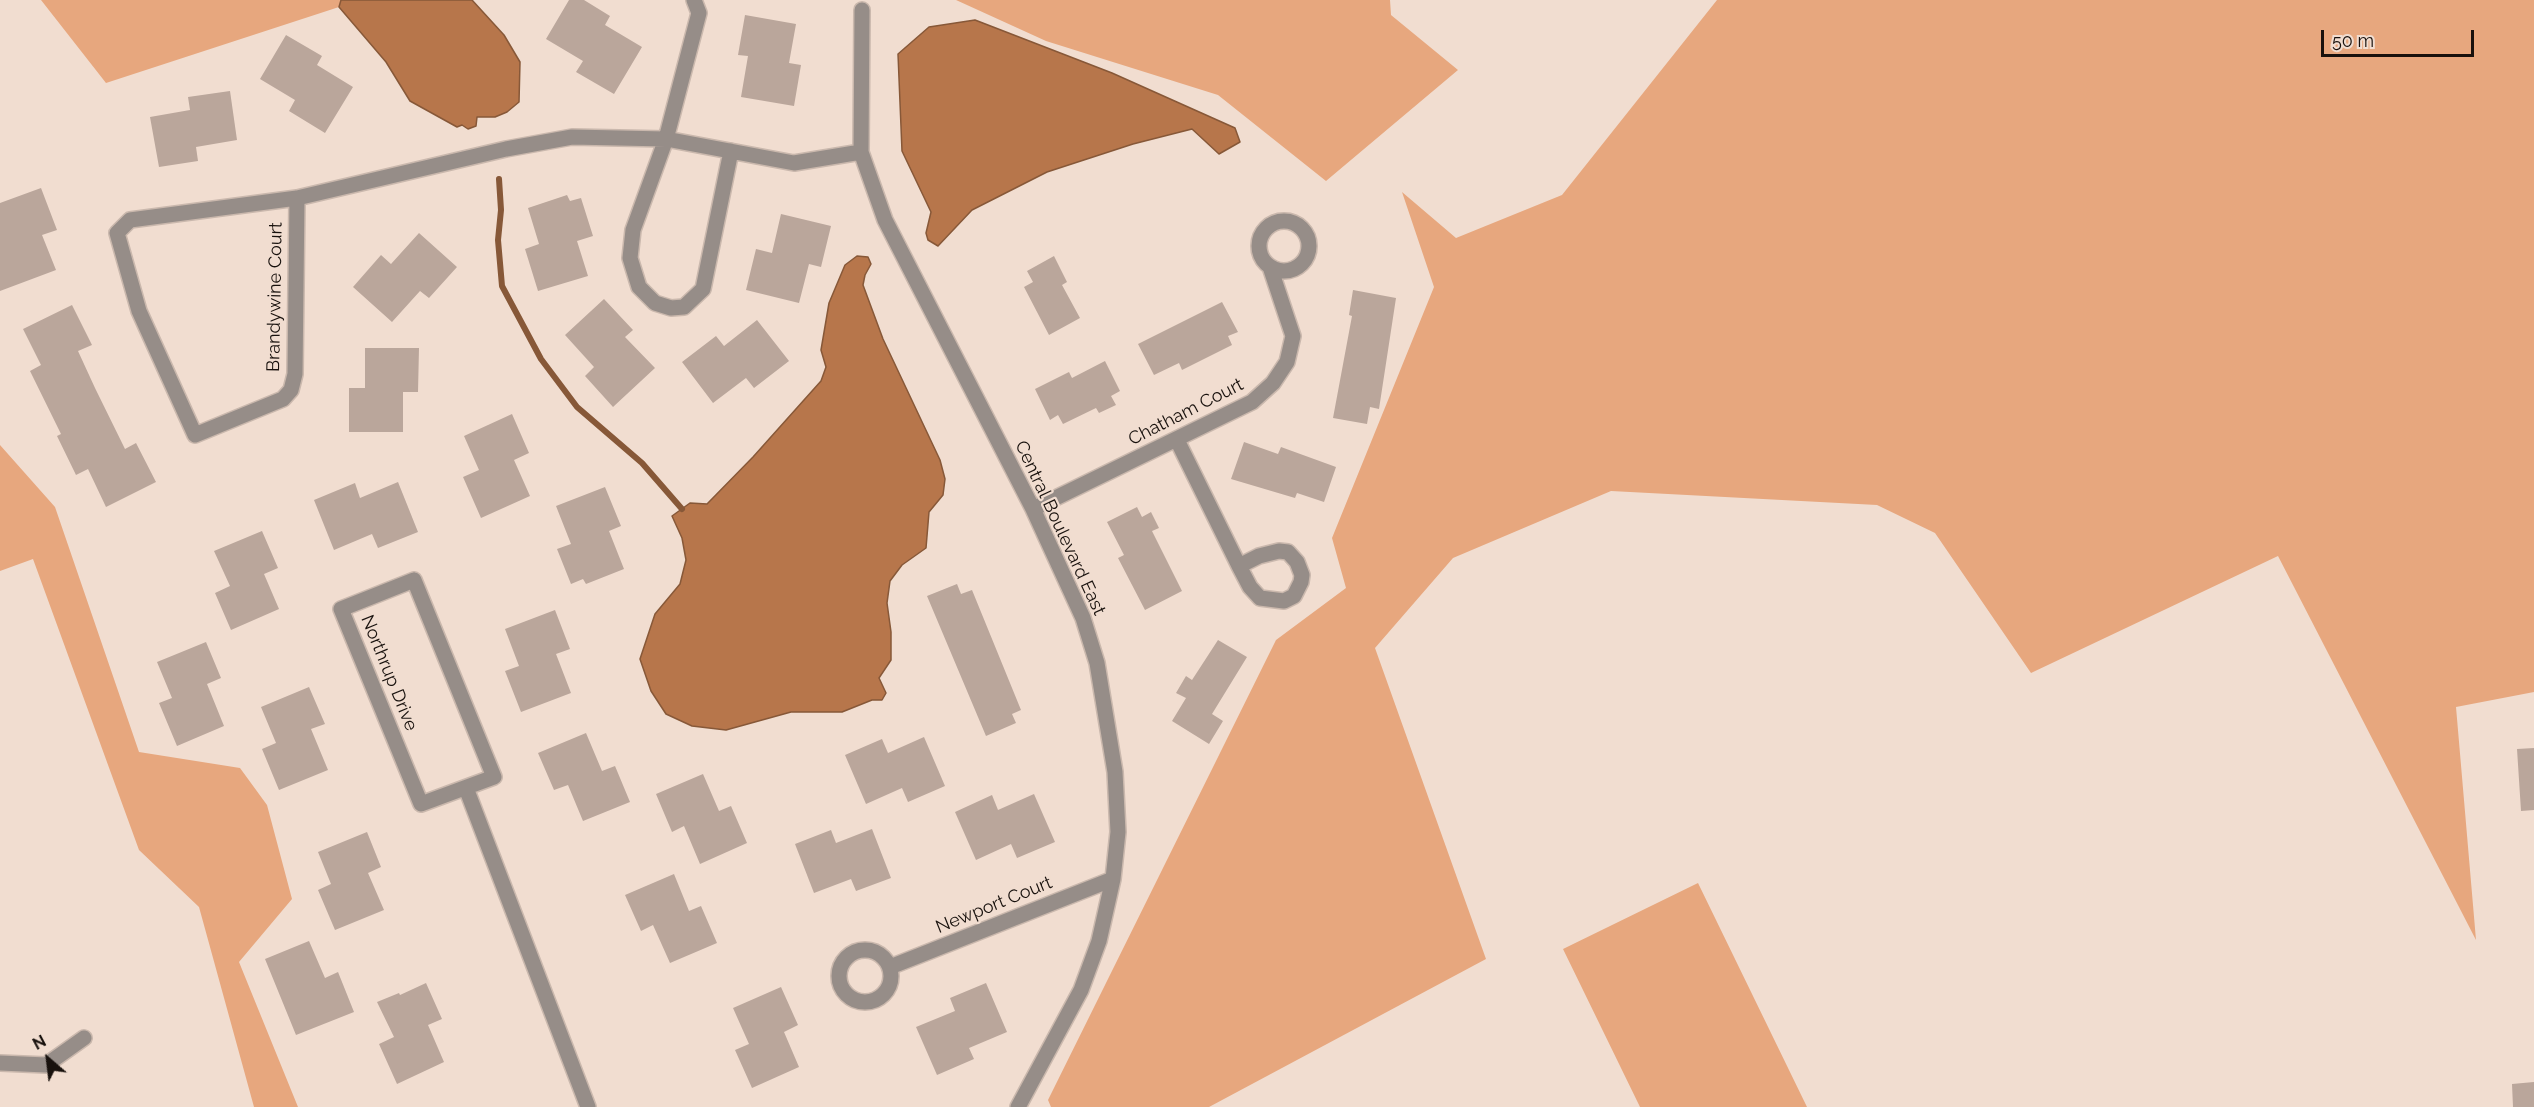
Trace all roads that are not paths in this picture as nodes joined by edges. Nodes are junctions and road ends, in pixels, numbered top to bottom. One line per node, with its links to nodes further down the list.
1 (694, 0): 3 (street)
2 (862, 10): 5 (street, Central Boulevard East)
3 (666, 139): 4 (street, Brandywine Court); 4 (street); 6 (street, Brandywine Court)
4 (730, 151): 5 (street, Brandywine Court)
5 (861, 152): 9 (street, Central Boulevard East)
6 (297, 198): 6 (street, Brandywine Court)
7 (1270, 267): 8 (street, Chatham Court)
8 (1177, 440): 9 (street, Chatham Court); 10 (street)
9 (1033, 509): 12 (street, Central Boulevard East)
10 (1239, 566)
11 (466, 788): 11 (street, Northrup Drive); 16 (street)
12 (1113, 879): 13 (street, Newport Court); 17 (street, Central Boulevard East)
13 (890, 967)
14 (84, 1038): 15 (street)
15 (0, 1063)
16 (588, 1107)
17 (1018, 1107)

